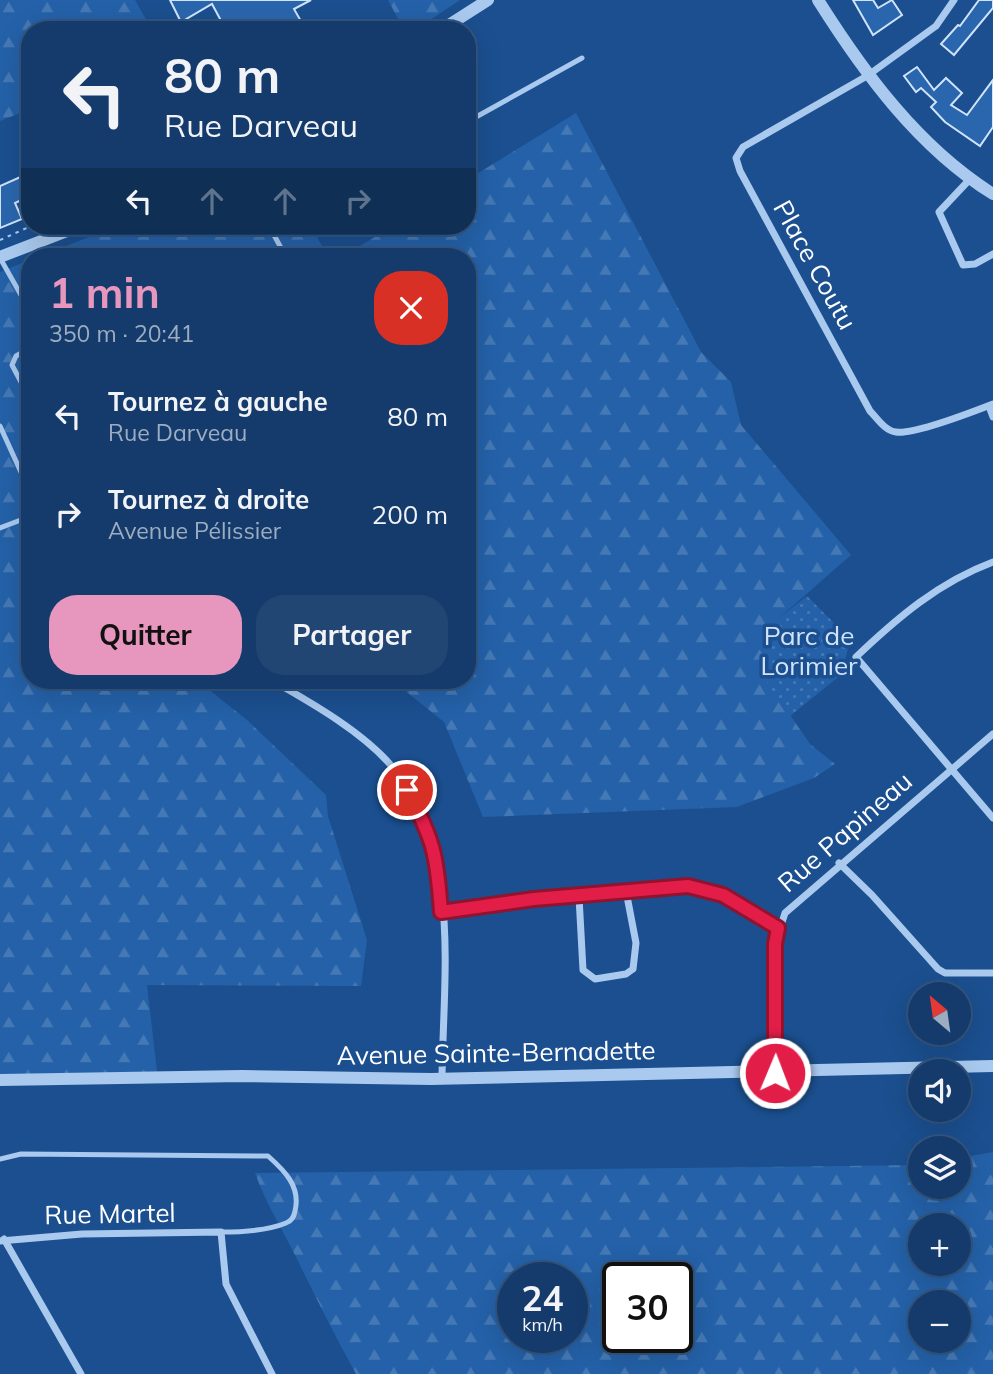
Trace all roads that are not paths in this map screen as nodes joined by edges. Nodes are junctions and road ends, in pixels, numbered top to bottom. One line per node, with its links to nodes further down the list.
1 (488, 0): 4 (street)
2 (818, 0): 6 (street)
3 (954, 0): 6 (street, Place Coutu)
4 (455, 21)
5 (582, 58): 7 (lane)
6 (867, 76): 8 (street); 18 (street, Place Coutu)
7 (476, 117)
8 (971, 178): 9 (street); 13 (street)
9 (991, 190)
10 (58, 235): 11 (street)
11 (25, 248)
12 (21, 250): 14 (street)
13 (993, 254)
14 (0, 258): 15 (lane)
15 (21, 295)
16 (21, 353): 17 (lane)
17 (21, 382)
18 (991, 405): 19 (street)
19 (993, 417)
20 (0, 426): 21 (lane)
21 (21, 472)
22 (21, 520): 23 (lane)
23 (0, 528)
24 (993, 562): 27 (street)
25 (287, 689): 32 (street)
26 (993, 734): 27 (street, Rue Papineau)
27 (951, 768): 28 (street); 29 (street, Rue Papineau)
28 (993, 818)
29 (839, 863): 33 (street, Rue Papineau); 34 (street)
30 (626, 891): 31 (street); 31 (street); 33 (street)
31 (579, 897): 32 (street)
32 (441, 912): 37 (street)
33 (778, 928): 36 (street, Rue Papineau)
34 (993, 973)
35 (993, 1066): 36 (street, Avenue Sainte-Bernadette)
36 (775, 1073): 37 (street, Avenue Sainte-Bernadette)
37 (442, 1079): 38 (street, Avenue Sainte-Bernadette)
38 (0, 1080)
39 (0, 1159): 40 (lane)
40 (221, 1232): 41 (street, Rue Martel); 43 (street)
41 (1, 1237): 42 (street)
42 (81, 1374)
43 (272, 1374)

